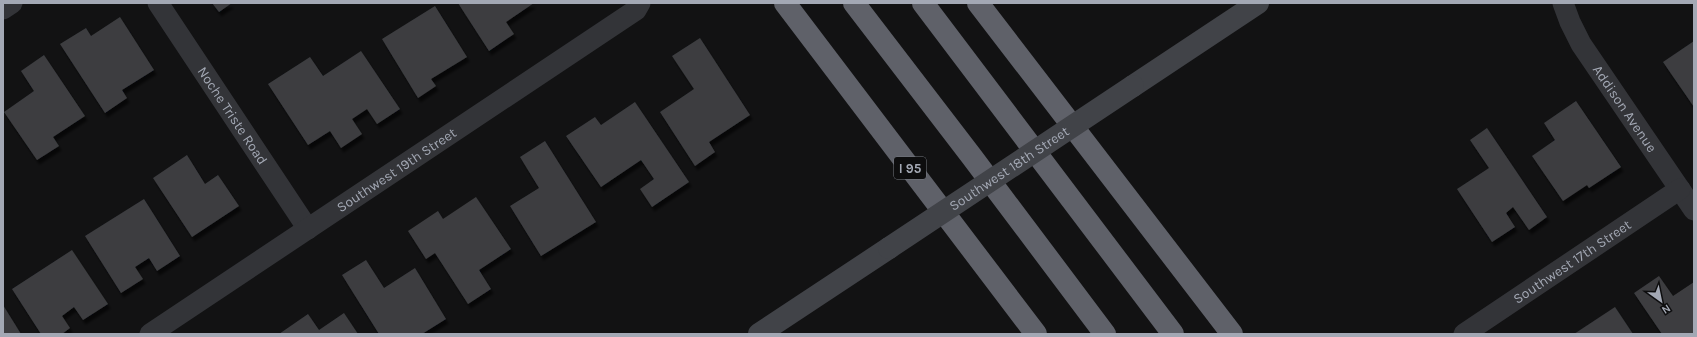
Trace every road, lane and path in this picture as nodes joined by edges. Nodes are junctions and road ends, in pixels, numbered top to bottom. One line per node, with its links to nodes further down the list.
1 (12, 3): 10 (street)
2 (158, 3): 13 (street, Noche Triste Road)
3 (640, 3): 13 (street, Southwest 19th Street)
4 (785, 3): 16 (highway, I 95)
5 (854, 3): 17 (highway)
6 (923, 3): 18 (highway)
7 (978, 3): 19 (highway)
8 (1258, 3): 15 (main road, Southwest 18th Street, bridge)
9 (1563, 3): 11 (street, Addison Avenue)
10 (3, 9)
11 (1680, 189): 12 (street, Addison Avenue); 20 (street, Southwest 17th Street)
12 (1694, 210)
13 (308, 229): 14 (street, Southwest 19th Street)
14 (150, 334)
15 (759, 334)
16 (1036, 334)
17 (1105, 334)
18 (1173, 334)
19 (1232, 334)
20 (1464, 334)

